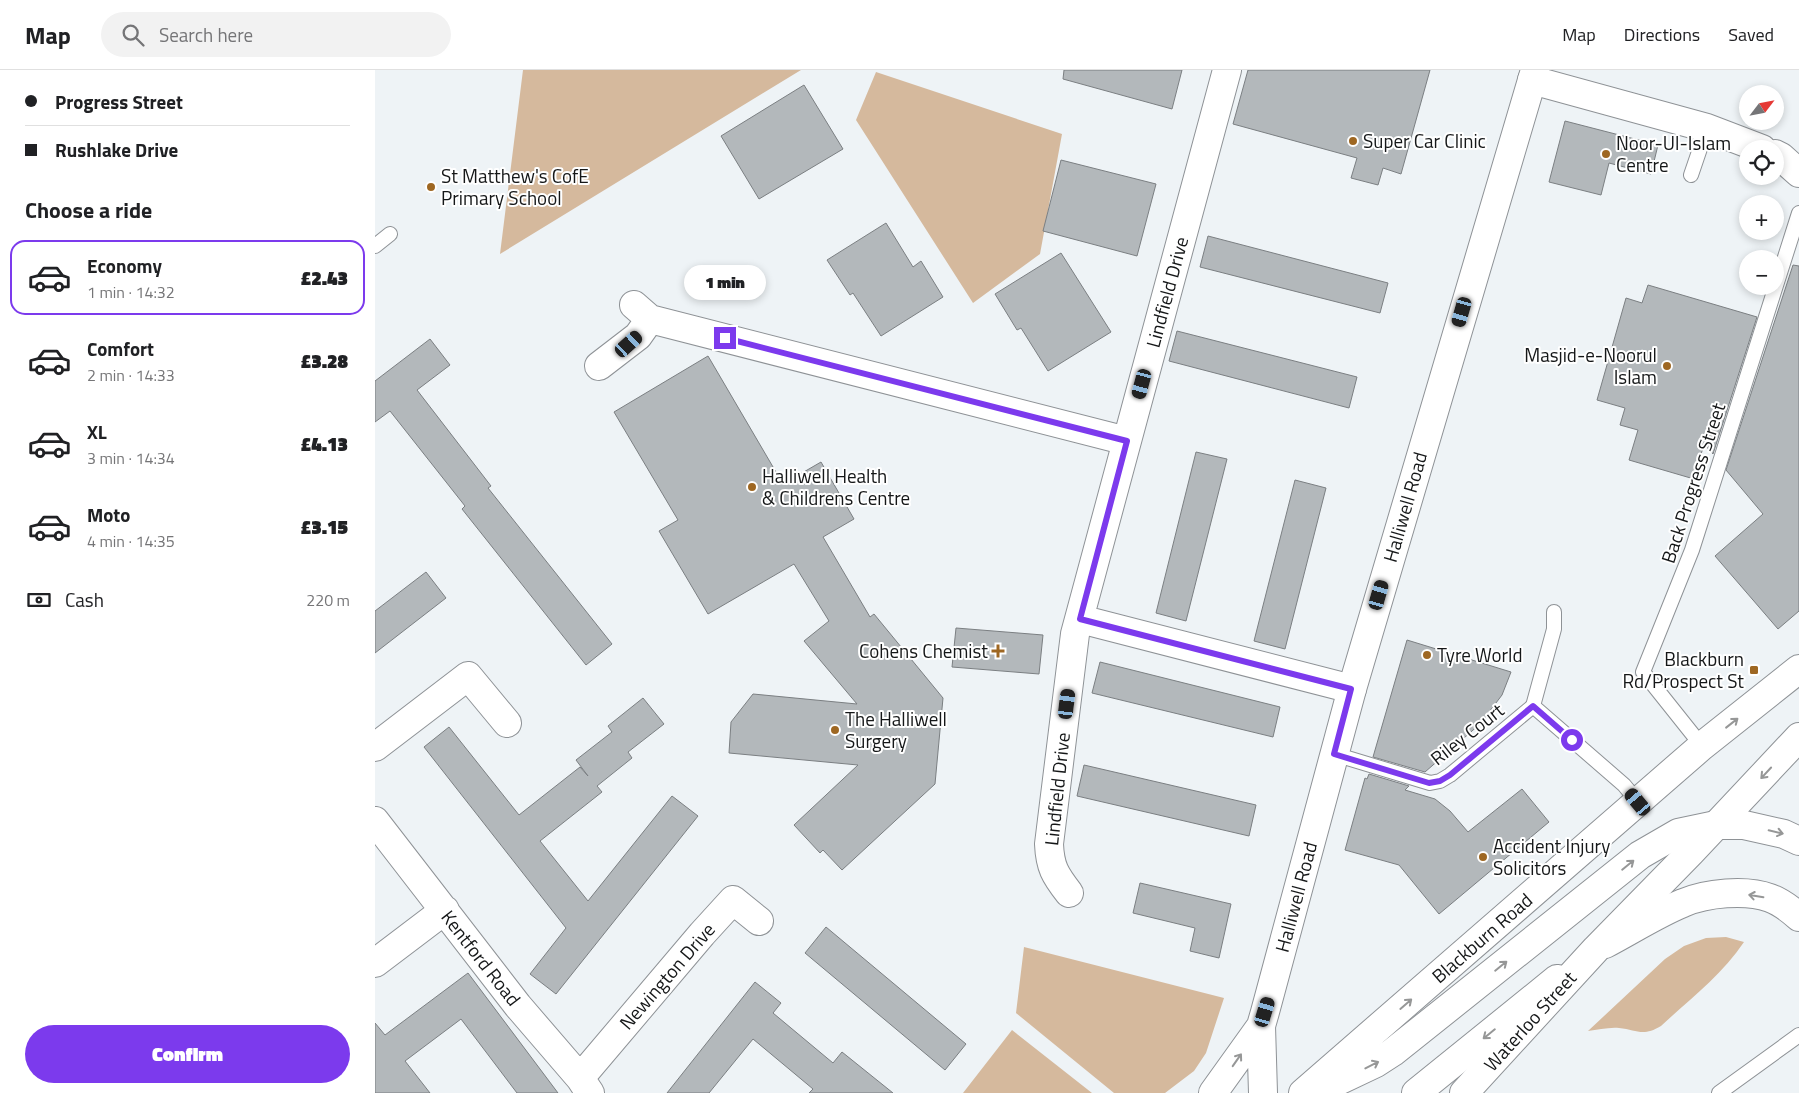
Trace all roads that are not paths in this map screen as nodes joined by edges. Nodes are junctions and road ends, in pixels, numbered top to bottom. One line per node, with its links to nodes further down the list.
1 (1227, 70): 12 (main road, Lindfield Drive)
2 (1533, 75): 3 (main road); 16 (main road, Halliwell Road)
3 (1707, 128): 4 (main road); 7 (lane)
4 (1739, 140)
5 (1784, 160): 6 (main road)
6 (1799, 174)
7 (1691, 175)
8 (1799, 213): 20 (lane, Back Progress Street)
9 (390, 234): 10 (lane)
10 (375, 246)
11 (599, 366): 12 (main road)
12 (1127, 441): 14 (main road, Lindfield Drive)
13 (1554, 612): 17 (lane)
14 (1080, 619): 16 (main road); 27 (main road, Lindfield Drive)
15 (1799, 669): 20 (main road, Blackburn Road, one-way to 15)
16 (1351, 689): 22 (main road, Halliwell Road)
17 (1533, 706): 22 (lane, Riley Court); 23 (lane)
18 (507, 723): 21 (main road)
19 (1799, 737): 25 (main road, one-way to 25)
20 (1702, 746): 23 (main road, Blackburn Road)
21 (375, 747)
22 (1334, 754): 33 (main road, Halliwell Road)
23 (1638, 802): 38 (main road, Blackburn Road, one-way to 23)
24 (375, 821): 28 (main road, Kentford Road)
25 (1716, 825): 26 (main road, Blackburn Road, one-way to 26); 31 (main road); 39 (main road, Blackburn Road, one-way to 25)
26 (1799, 841)
27 (1069, 893)
28 (445, 910): 32 (main road); 35 (main road, Kentford Road)
29 (1799, 917): 31 (main road, one-way to 31)
30 (759, 921): 35 (main road, Newington Drive)
31 (1595, 949): 40 (main road, one-way to 40); 41 (main road, Waterloo Street)
32 (375, 962)
33 (1261, 1026): 36 (main road, one-way to 33); 37 (main road, Halliwell Road)
34 (1799, 1035): 42 (lane)
35 (585, 1085)
36 (1213, 1093)
37 (1263, 1093)
38 (1303, 1093)
39 (1313, 1093)
40 (1416, 1093)
41 (1464, 1093)
42 (1719, 1093)

